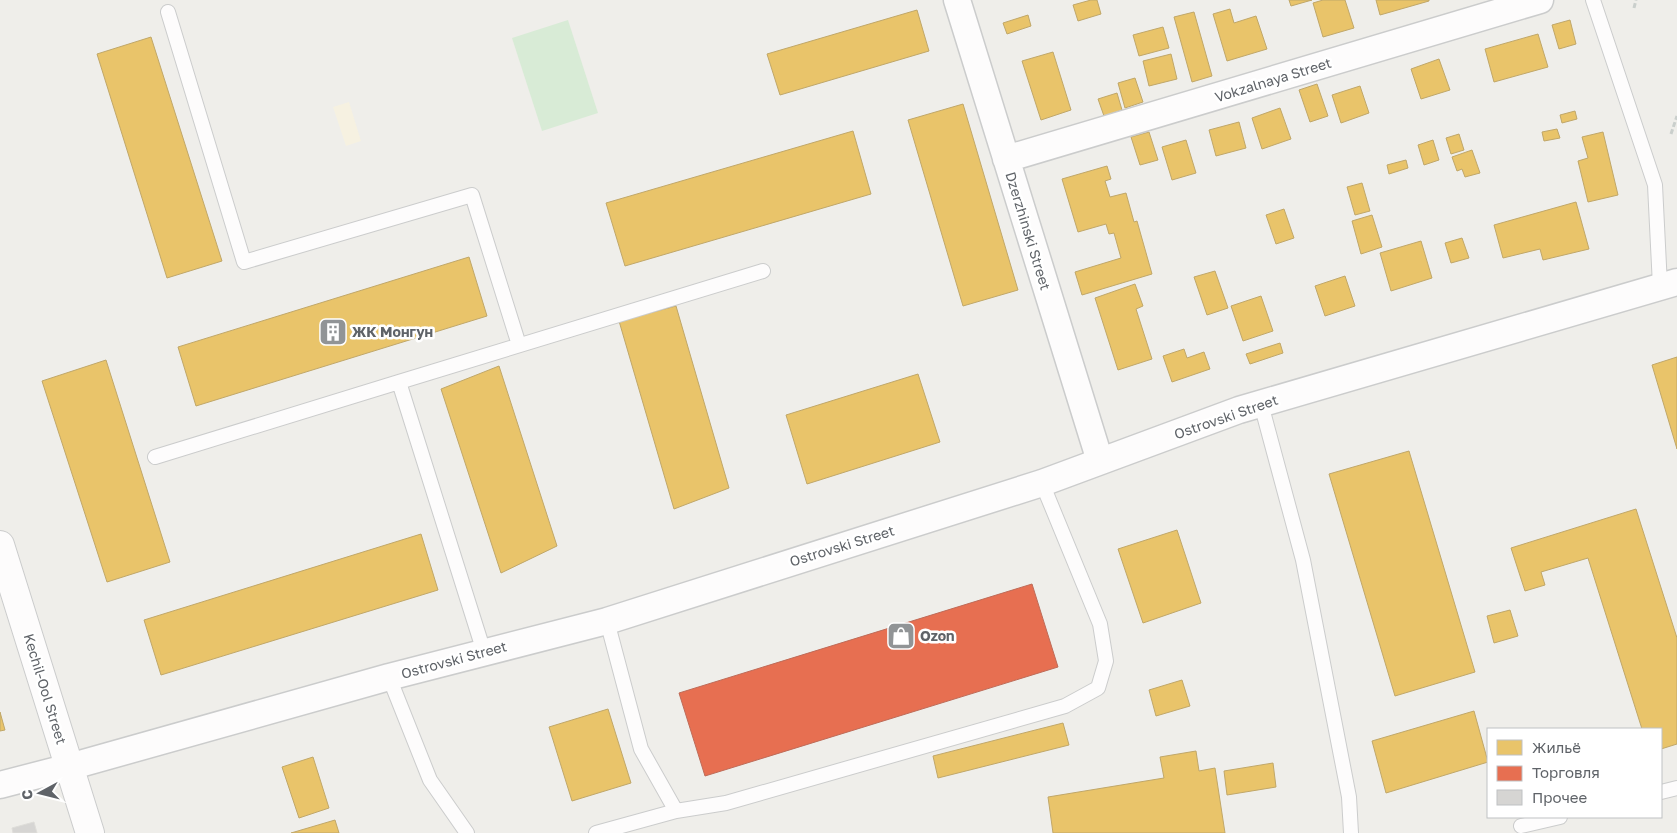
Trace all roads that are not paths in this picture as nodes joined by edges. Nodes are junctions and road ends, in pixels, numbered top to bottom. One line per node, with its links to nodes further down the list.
1 (957, 0): 5 (street, Dzerzhinski Street)
2 (1540, 0): 5 (street, Vokzalnaya Street)
3 (1594, 0): 7 (lane)
4 (168, 12): 8 (lane)
5 (1006, 159): 12 (street, Dzerzhinski Street)
6 (763, 271): 8 (lane)
7 (1669, 284): 10 (street, Ostrovski Street)
8 (519, 346): 9 (lane)
9 (398, 382): 11 (lane); 16 (lane)
10 (1261, 404): 12 (street, Ostrovski Street); 28 (lane)
11 (155, 457)
12 (1100, 461): 13 (street, Ostrovski Street)
13 (1042, 483): 15 (street, Ostrovski Street); 22 (lane)
14 (0, 545): 18 (street, Kechil-Ool Street)
15 (606, 621): 16 (street, Ostrovski Street); 22 (lane)
16 (484, 652): 17 (street, Ostrovski Street)
17 (389, 677): 18 (street, Ostrovski Street); 26 (lane)
18 (69, 767): 19 (street, Ostrovski Street); 25 (street, Kechil-Ool Street)
19 (0, 784)
20 (1677, 788): 21 (lane)
21 (1662, 792)
22 (676, 811): 27 (lane)
23 (1556, 818): 24 (lane)
24 (1521, 826)
25 (90, 833)
26 (467, 833)
27 (596, 833)
28 (1351, 833)

